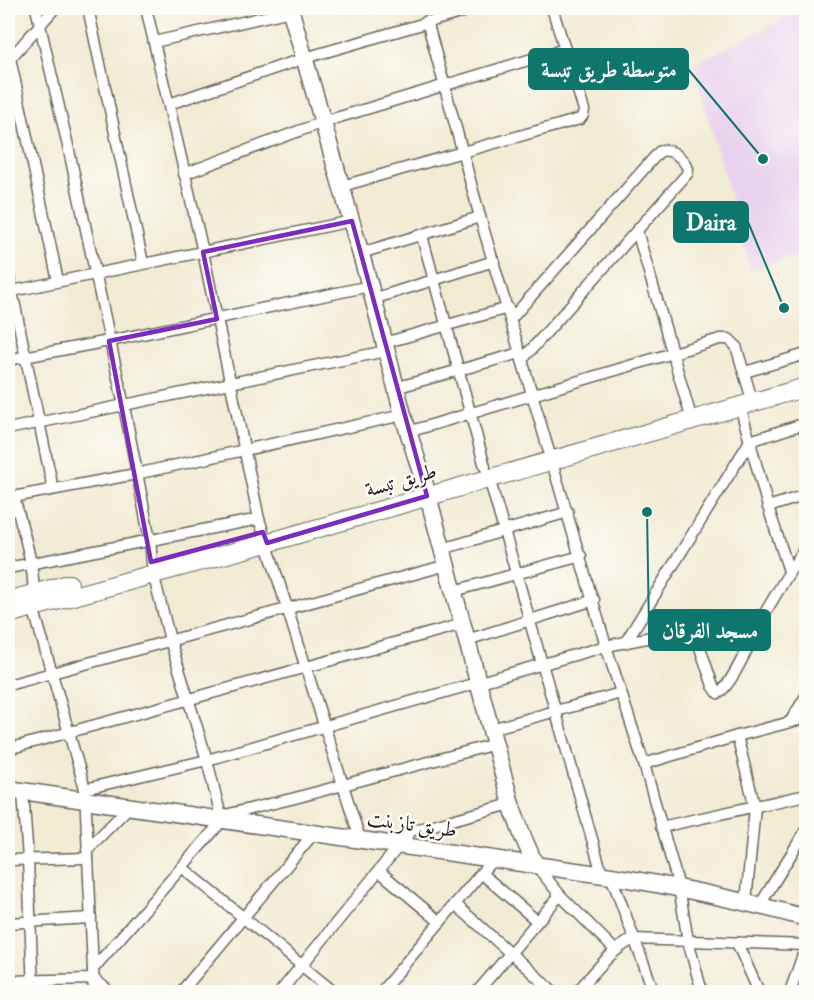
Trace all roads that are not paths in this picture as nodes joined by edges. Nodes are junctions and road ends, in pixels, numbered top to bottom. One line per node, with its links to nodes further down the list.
1 (36, 8): 9 (street)
2 (56, 8): 9 (street)
3 (88, 8): 27 (street)
4 (146, 8): 10 (street)
5 (477, 8): 8 (street)
6 (552, 8): 11 (street)
7 (291, 9): 10 (street); 12 (street)
8 (427, 21): 12 (street); 14 (street)
9 (40, 24): 13 (street); 29 (street)
10 (154, 42): 15 (street)
11 (565, 49): 14 (street); 17 (street)
12 (305, 58): 15 (street); 16 (street)
13 (9, 59): 31 (street)
14 (444, 85): 16 (street); 17 (street)
15 (169, 104): 18 (street)
16 (323, 122): 18 (street); 19 (street)
17 (461, 153): 19 (street); 20 (street)
18 (184, 174): 24 (street)
19 (342, 186): 21 (street)
20 (480, 217): 23 (street); 26 (street)
21 (352, 221): 24 (street); 25 (street)
22 (637, 231): 36 (street); 40 (street); 42 (street)
23 (422, 236): 25 (street); 30 (street)
24 (203, 252): 27 (street); 35 (street)
25 (361, 253): 33 (street)
26 (494, 261): 30 (street); 34 (street)
27 (143, 263): 29 (street)
28 (8, 272): 32 (street)
29 (95, 274): 31 (street); 38 (street)
30 (434, 280): 33 (street); 37 (street)
31 (58, 281): 32 (street)
32 (10, 291): 43 (street)
33 (372, 292): 35 (street); 39 (street)
34 (508, 308): 36 (street); 37 (street)
35 (217, 319): 38 (street); 48 (street)
36 (511, 319): 42 (street)
37 (445, 325): 39 (street); 45 (street)
38 (109, 341): 43 (street); 53 (street)
39 (385, 347): 48 (street); 50 (street)
40 (672, 353): 46 (street); 51 (street); 54 (street)
41 (807, 354): 46 (street)
42 (521, 356): 45 (street); 51 (street)
43 (26, 357): 44 (street); 57 (street)
44 (8, 360)
45 (459, 371): 50 (street); 55 (street)
46 (745, 372): 52 (street)
47 (807, 376): 52 (main road, طريق تبسة)
48 (231, 384): 53 (street); 62 (street)
49 (807, 387): 52 (main road, طريق تبسة)
50 (395, 388): 56 (street)
51 (532, 394): 55 (street); 63 (street)
52 (745, 399): 54 (main road, طريق تبسة); 61 (street); 63 (main road, طريق تبسة)
53 (124, 406): 57 (street); 65 (street)
54 (689, 410): 63 (main road, طريق تبسة)
55 (471, 414): 60 (street); 64 (street)
56 (403, 415): 60 (street); 62 (street)
57 (40, 423): 59 (street); 66 (street)
58 (807, 423): 61 (street)
59 (8, 429)
60 (408, 432): 67 (street)
61 (750, 441): 70 (street); 94 (street)
62 (245, 450): 65 (street); 72 (street)
63 (551, 456): 64 (main road, طريق تبسة); 71 (street)
64 (487, 473): 67 (main road, طريق تبسة); 73 (street)
65 (136, 474): 66 (street); 74 (street)
66 (53, 489): 69 (street)
67 (426, 490): 72 (main road, طريق تبسة); 77 (street)
68 (807, 495): 70 (street)
69 (11, 497): 78 (street)
70 (768, 507): 81 (street)
71 (568, 512): 73 (street); 76 (street)
72 (263, 531): 74 (street); 80 (main road, طريق تبسة); 87 (street)
73 (505, 531): 77 (street); 82 (street)
74 (150, 540): 78 (street); 80 (street)
75 (807, 547): 81 (street)
76 (581, 556): 82 (street); 85 (street)
77 (444, 557): 83 (street); 87 (street)
78 (31, 564): 79 (street); 84 (street)
79 (8, 568)
80 (152, 568): 84 (main road, طريق تبسة); 93 (street)
81 (789, 571): 89 (street)
82 (517, 575): 83 (street); 90 (street)
83 (454, 591): 92 (street)
84 (34, 600): 86 (main road, طريق تبسة); 88 (main road, طريق تبسة); 98 (street)
85 (594, 600): 90 (street); 95 (street)
86 (8, 601)
87 (288, 607): 93 (street); 97 (street)
88 (8, 614)
89 (764, 615): 91 (street); 91 (street)
90 (529, 620): 92 (street); 96 (street)
91 (694, 630): 94 (street)
92 (465, 632): 97 (street); 99 (street)
93 (170, 640): 98 (street); 103 (street)
94 (625, 643): 95 (street)
95 (606, 646): 96 (street); 101 (street)
96 (542, 665): 99 (street); 104 (street)
97 (306, 668): 103 (street); 107 (street)
98 (52, 673): 100 (street); 108 (street)
99 (478, 683): 107 (street); 110 (street)
100 (8, 685)
101 (621, 693): 104 (street); 113 (street)
102 (807, 696): 106 (street)
103 (189, 700): 108 (street); 112 (street)
104 (555, 712): 110 (street); 135 (street)
105 (807, 718): 106 (street)
106 (790, 722): 109 (street)
107 (325, 725): 112 (street); 114 (street)
108 (68, 732): 111 (street); 116 (street)
109 (737, 736): 113 (street); 120 (street)
110 (493, 737): 114 (street); 118 (street)
111 (8, 749)
112 (207, 760): 116 (street); 121 (street)
113 (644, 764): 122 (street)
114 (343, 785): 121 (street); 125 (street)
115 (15, 790): 116 (street, طريق تازبنت); 129 (street)
116 (85, 795): 119 (street, طريق تازبنت); 127 (street)
117 (807, 795): 120 (street)
118 (511, 804): 126 (street); 131 (street)
119 (129, 807): 121 (street, طريق تازبنت); 127 (street)
120 (754, 807): 122 (street); 138 (street)
121 (221, 819): 124 (street, طريق تازبنت); 132 (street)
122 (661, 827): 136 (street)
123 (807, 830): 138 (street)
124 (314, 833): 125 (street, طريق تازبنت); 141 (street)
125 (360, 839): 126 (street, طريق تازبنت)
126 (400, 845): 128 (street, طريق تازبنت); 133 (street)
127 (88, 854): 129 (street); 140 (street)
128 (494, 858): 131 (street, طريق تازبنت); 134 (street)
129 (28, 859): 130 (street); 143 (street)
130 (8, 860)
131 (535, 864): 135 (street, طريق تازبنت); 137 (street)
132 (183, 868): 141 (street); 154 (street)
133 (379, 871): 145 (street); 153 (street)
134 (481, 873): 139 (street); 144 (street)
135 (607, 875): 136 (street, طريق تازبنت); 147 (street)
136 (679, 887): 138 (street, طريق تازبنت); 148 (street)
137 (560, 895): 144 (street); 151 (street)
138 (753, 903): 142 (street, طريق تازبنت)
139 (455, 904): 145 (street); 152 (street)
140 (91, 918): 143 (street); 154 (street)
141 (244, 918): 153 (street); 160 (street)
142 (807, 918)
143 (30, 921): 146 (street); 155 (street)
144 (537, 921): 152 (street)
145 (440, 922): 163 (street)
146 (8, 923)
147 (633, 939): 148 (street); 151 (street); 167 (street)
148 (688, 941): 149 (street); 168 (street)
149 (737, 943): 150 (street); 169 (street)
150 (807, 946): 170 (street)
151 (615, 950): 166 (street)
152 (509, 953): 164 (street); 165 (street)
153 (302, 966): 161 (street); 162 (street)
154 (93, 974): 155 (street); 158 (street); 159 (street)
155 (32, 980): 156 (street); 157 (street)
156 (8, 981)
157 (33, 993)
158 (94, 993)
159 (110, 993)
160 (181, 993)
161 (280, 993)
162 (334, 993)
163 (381, 993)
164 (477, 993)
165 (554, 993)
166 (577, 993)
167 (654, 993)
168 (702, 993)
169 (759, 993)
170 (790, 993)

